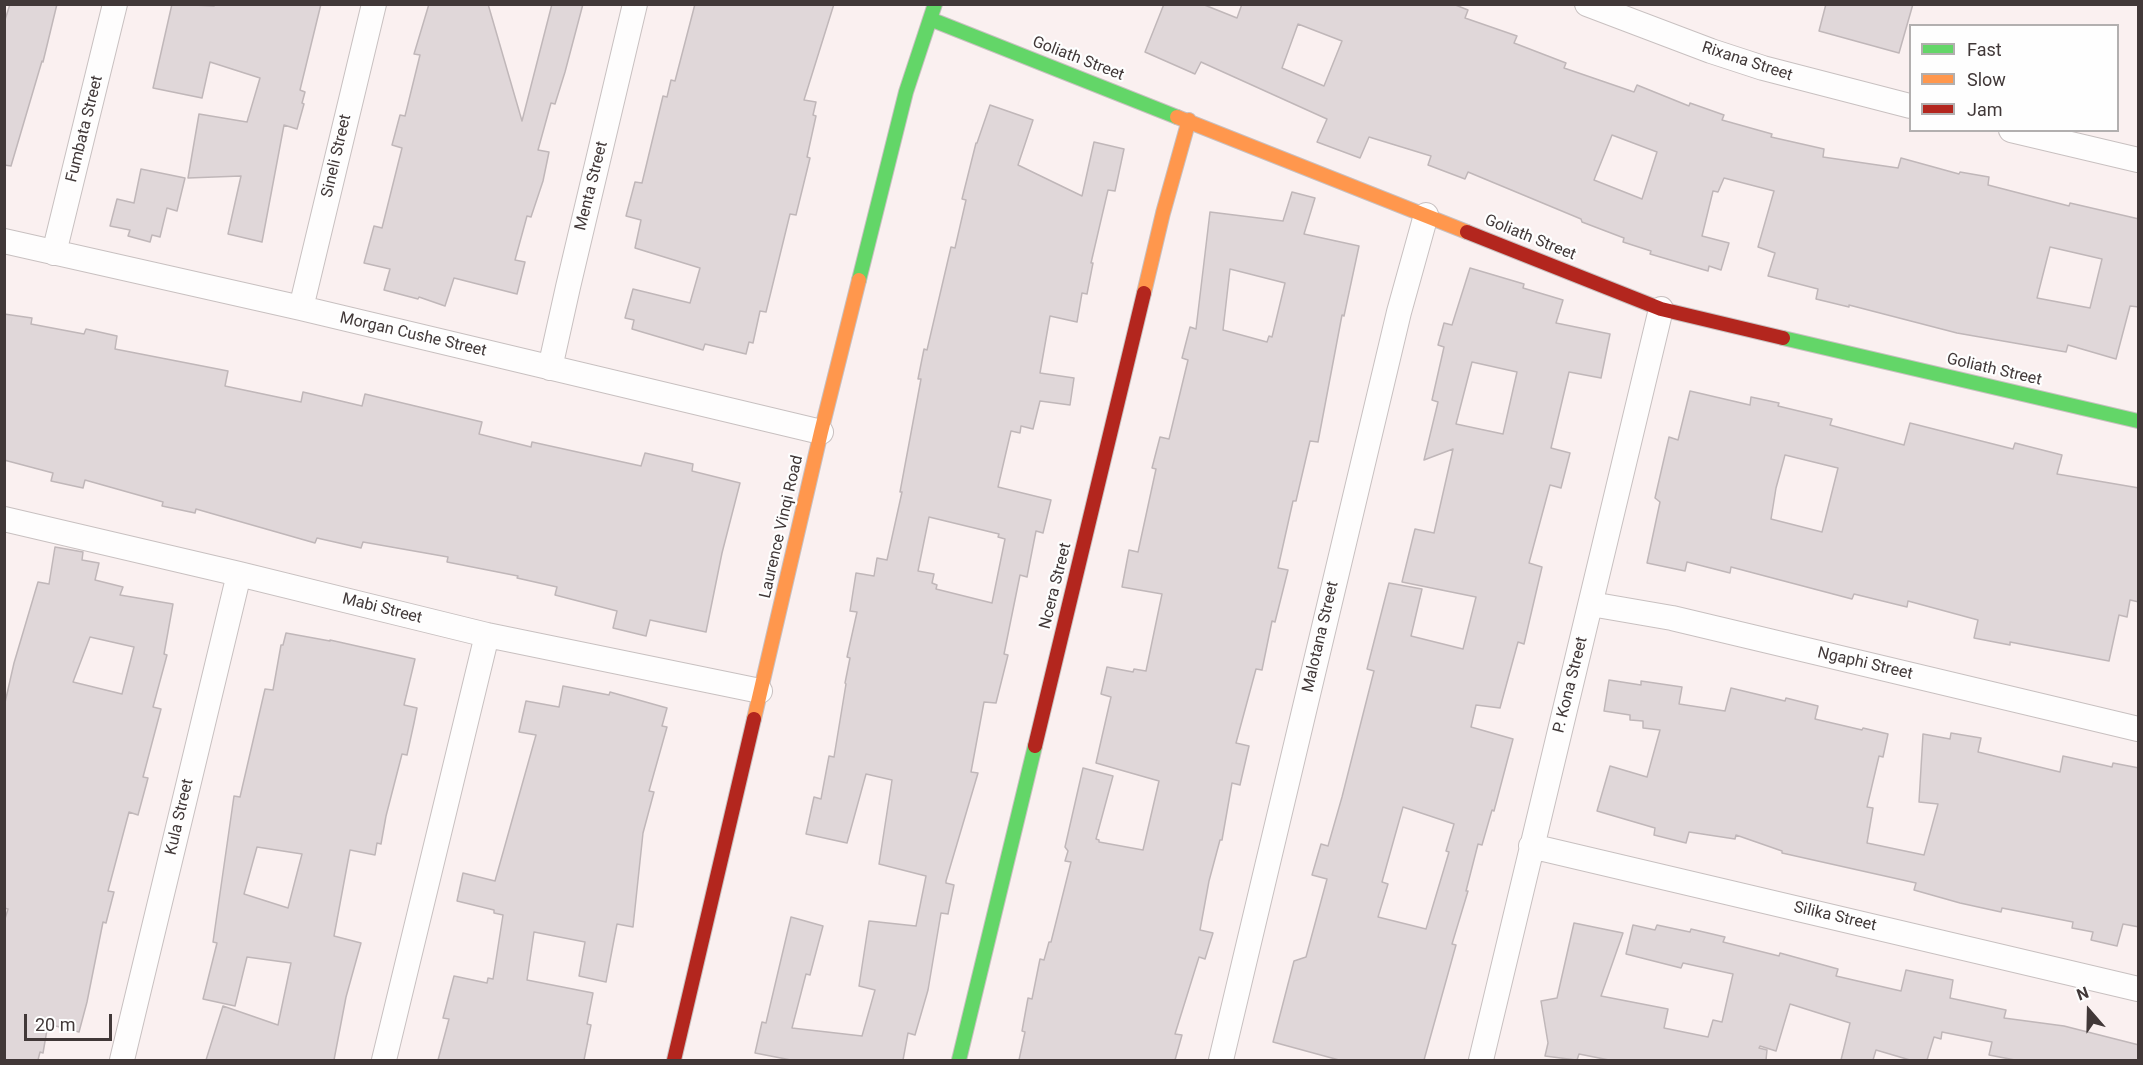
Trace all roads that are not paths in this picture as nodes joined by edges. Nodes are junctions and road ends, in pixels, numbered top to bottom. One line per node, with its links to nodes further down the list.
1 (115, 4): 13 (street, Fumbata Street)
2 (374, 4): 14 (street, Sineli Street)
3 (636, 4): 16 (street, Menta Street)
4 (935, 4): 6 (street, Laurence Vinqi Road)
5 (1587, 4): 7 (street, Rixana Street)
6 (930, 19): 8 (street, Goliath Street); 18 (street, Laurence Vinqi Road)
7 (1909, 106)
8 (1189, 120): 11 (street, Goliath Street); 30 (street, Ncera Street)
9 (2020, 132): 10 (street)
10 (2139, 160)
11 (1426, 215): 15 (street, Goliath Street); 31 (street, Malotana Street)
12 (4, 241): 13 (street, Morgan Cushe Street)
13 (54, 253): 14 (street, Morgan Cushe Street)
14 (301, 308): 16 (street, Morgan Cushe Street)
15 (1661, 309): 17 (street, Goliath Street); 21 (street, P. Kona Street)
16 (550, 368): 18 (street, Morgan Cushe Street)
17 (2139, 421)
18 (821, 432): 23 (street, Laurence Vinqi Road)
19 (4, 519): 20 (street, Mabi Street)
20 (239, 574): 22 (street, Mabi Street); 27 (street, Kula Street)
21 (1591, 604): 24 (street, Ngaphi Street); 25 (street, P. Kona Street)
22 (487, 635): 23 (street, Mabi Street); 28 (street)
23 (760, 691): 29 (street, Laurence Vinqi Road)
24 (2139, 729)
25 (1531, 846): 26 (street, Silika Street); 32 (street, P. Kona Street)
26 (2139, 989)
27 (122, 1060)
28 (384, 1060)
29 (674, 1060)
30 (959, 1060)
31 (1221, 1060)
32 (1481, 1060)

